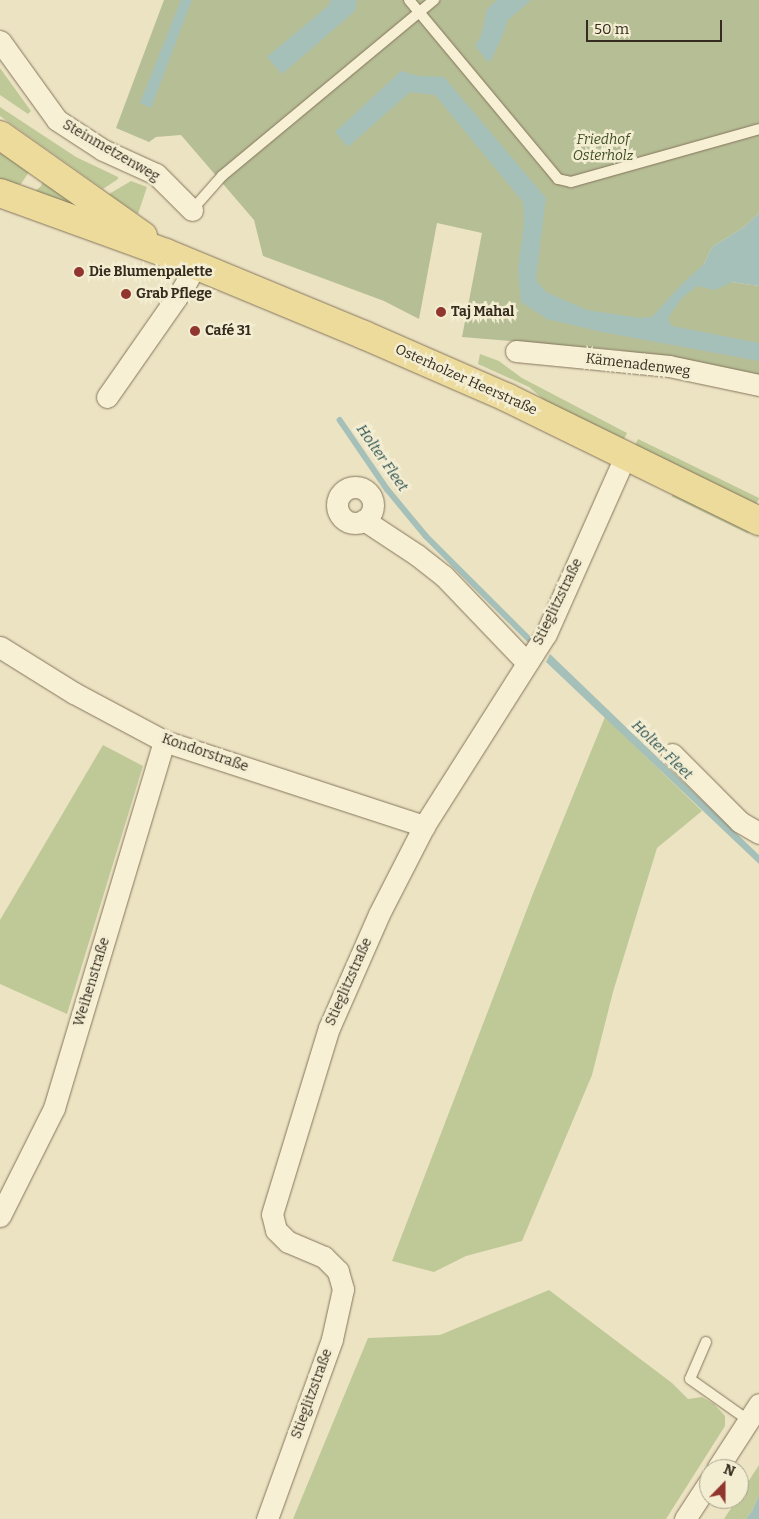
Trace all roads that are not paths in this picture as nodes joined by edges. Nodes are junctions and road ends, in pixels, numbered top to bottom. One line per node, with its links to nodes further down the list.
1 (408, 0): 3 (lane)
2 (434, 0): 3 (lane)
3 (419, 12): 5 (lane); 9 (lane)
4 (0, 41): 9 (street, Steinmetzenweg)
5 (759, 129)
6 (0, 135): 7 (main road, Osterholzer Heerstraße)
7 (40, 162): 8 (main road); 10 (main road, Osterholzer Heerstraße)
8 (7, 196): 10 (main road, Osterholzer Heerstraße)
9 (192, 210)
10 (166, 253): 11 (main road, Osterholzer Heerstraße)
11 (196, 265): 14 (street); 15 (main road, Osterholzer Heerstraße)
12 (516, 351): 13 (street, Kämenadenweg)
13 (759, 385)
14 (107, 397)
15 (626, 454): 17 (main road, Osterholzer Heerstraße); 19 (street, Stieglitzstraße)
16 (364, 520): 19 (street)
17 (759, 521)
18 (0, 647): 20 (street, Kondorstraße)
19 (527, 663): 22 (street, Stieglitzstraße)
20 (164, 741): 22 (street, Kondorstraße); 24 (street, Weihenstraße)
21 (672, 754): 23 (street)
22 (424, 826): 29 (street, Stieglitzstraße)
23 (759, 830)
24 (0, 1216)
25 (706, 1342): 26 (lane)
26 (754, 1412): 27 (street)
27 (723, 1459)
28 (699, 1497): 30 (street)
29 (266, 1519)
30 (685, 1519)

